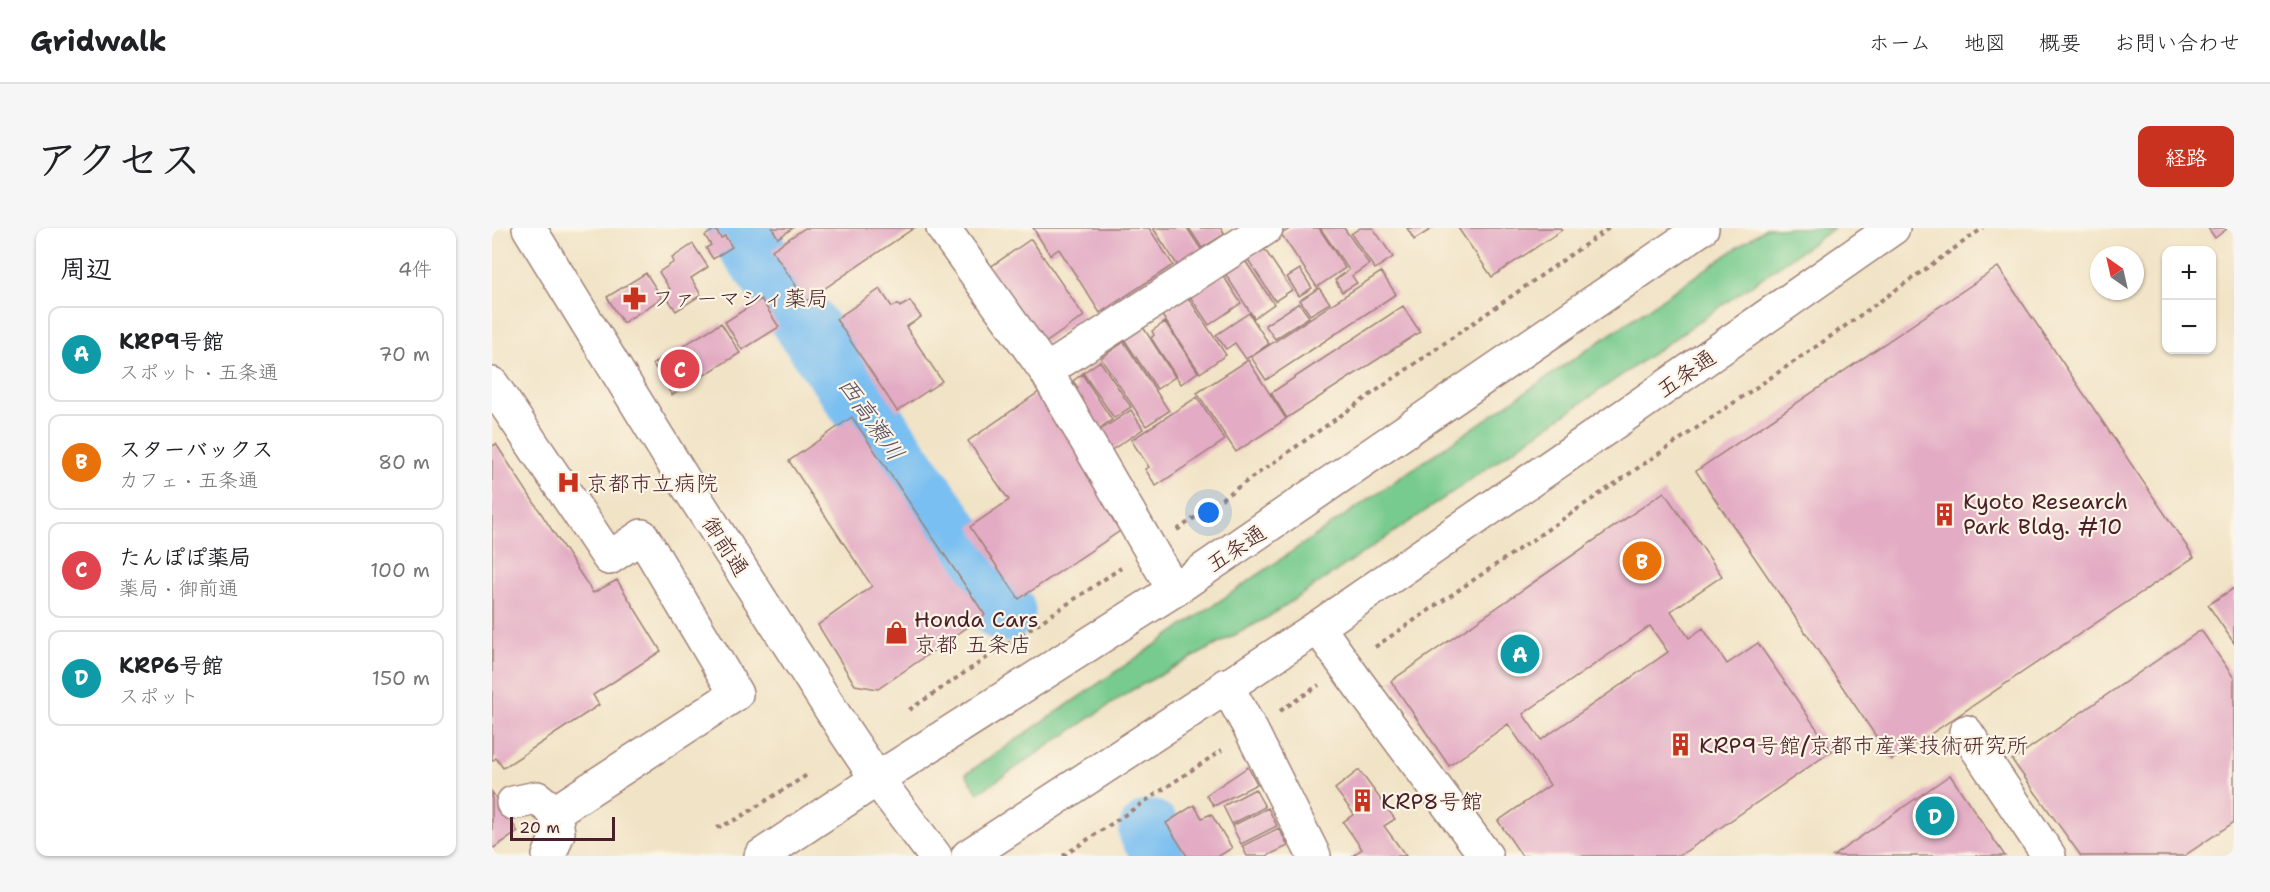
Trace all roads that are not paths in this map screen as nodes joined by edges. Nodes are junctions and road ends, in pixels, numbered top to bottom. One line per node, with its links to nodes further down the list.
1 (529, 228): 12 (main road, 御前通)
2 (943, 228): 6 (main road)
3 (1266, 228): 6 (main road)
4 (1702, 228): 8 (main road, 五条通)
5 (1893, 228): 9 (main road, 五条通)
6 (1046, 371): 8 (main road)
7 (492, 384): 14 (main road)
8 (1174, 590): 12 (main road, 五条通)
9 (1318, 627): 10 (main road, 五条通); 20 (main road)
10 (1226, 685): 18 (main road, 五条通); 19 (main road)
11 (1966, 732): 21 (main road)
12 (877, 779): 16 (main road, 五条通); 17 (main road, 御前通)
13 (513, 803): 14 (main road)
14 (555, 812): 15 (main road)
15 (549, 856)
16 (761, 856)
17 (935, 856)
18 (968, 856)
19 (1314, 856)
20 (1486, 856)
21 (2049, 856)

